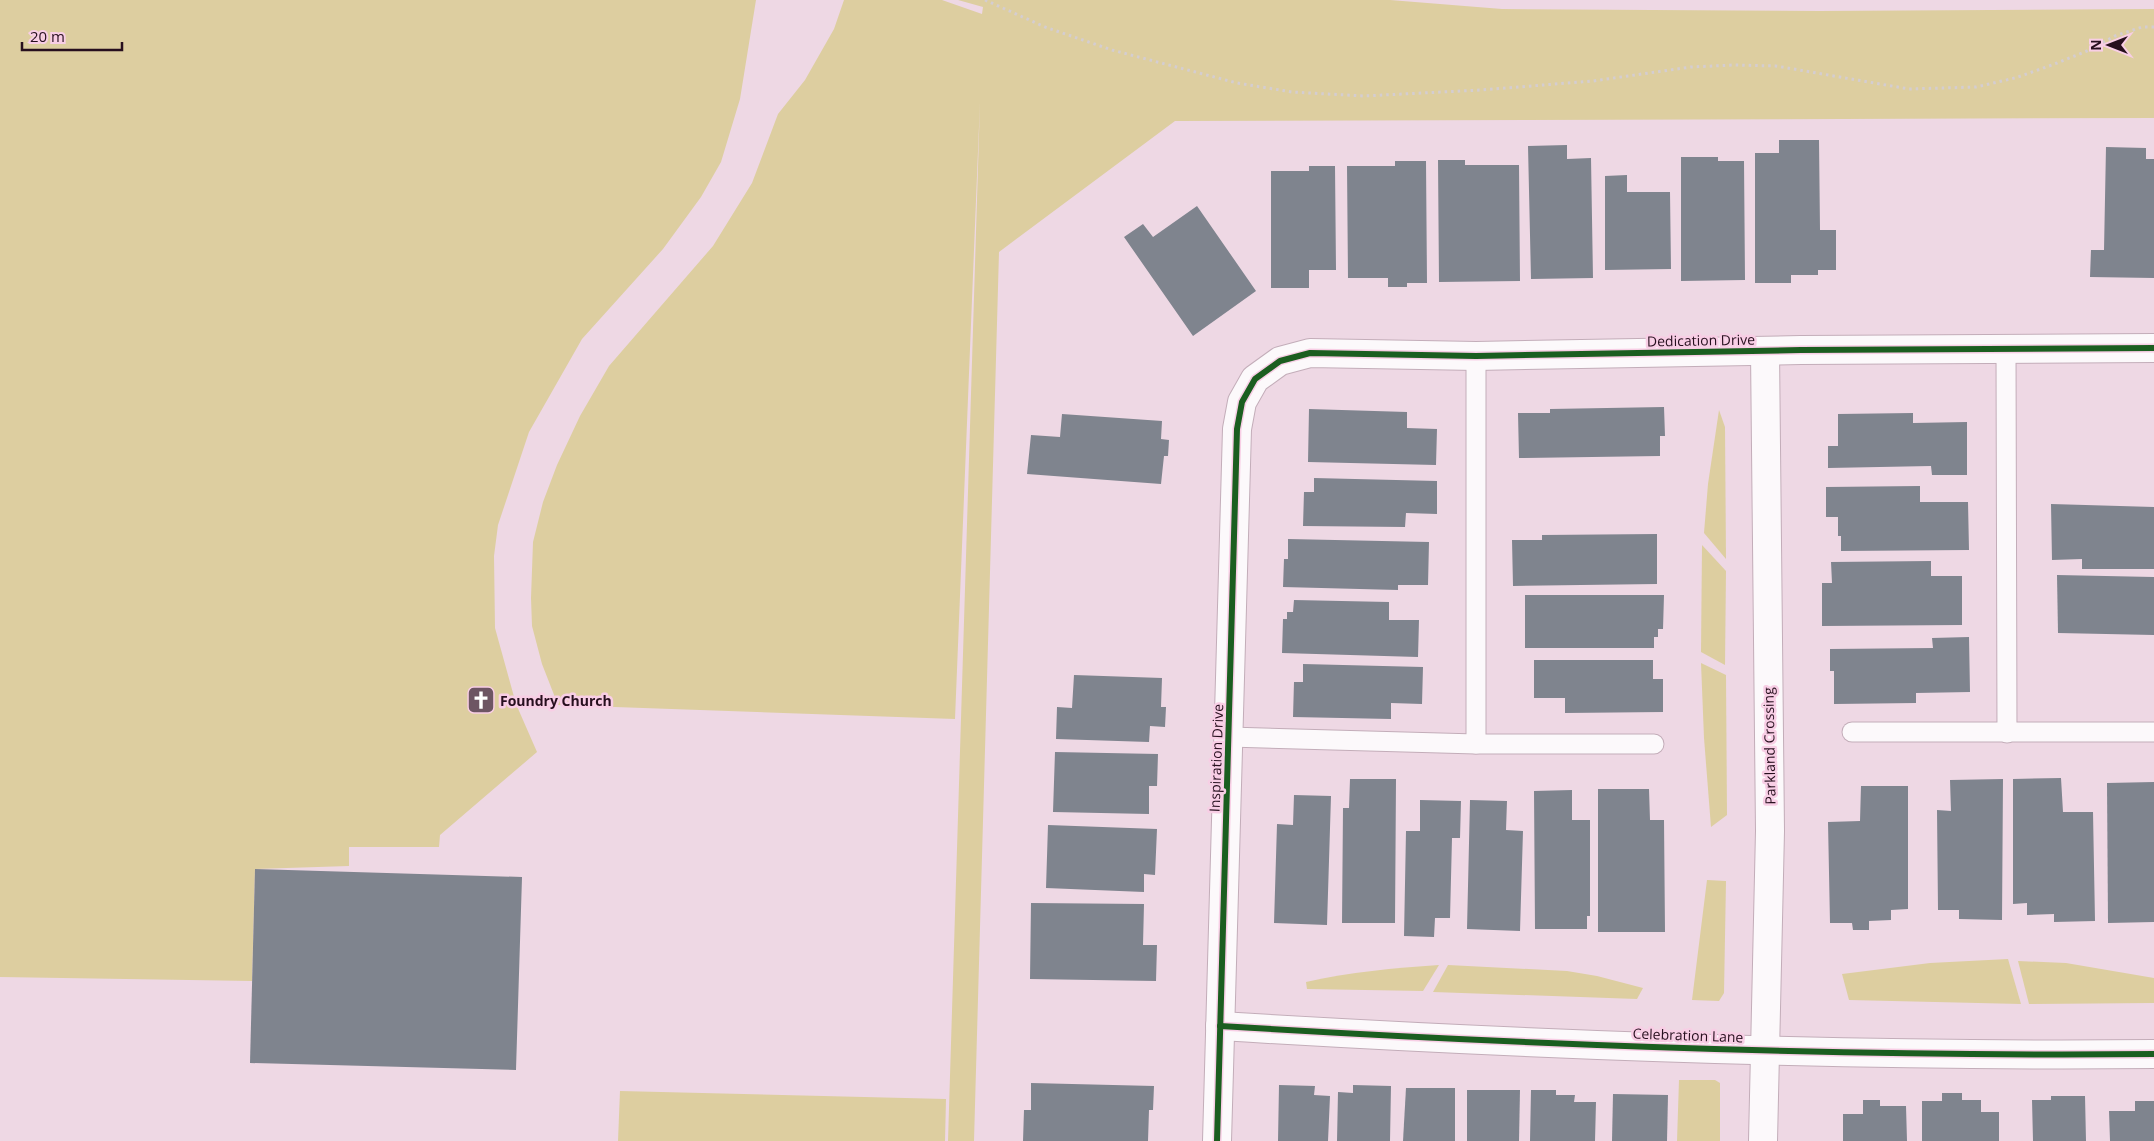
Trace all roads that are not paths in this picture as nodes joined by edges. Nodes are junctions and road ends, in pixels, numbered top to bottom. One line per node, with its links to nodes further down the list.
1 (2154, 348): 2 (street, Dedication Drive)
2 (2006, 350): 3 (street, Dedication Drive); 7 (lane)
3 (1765, 351): 4 (street, Dedication Drive); 13 (street, Parkland Crossing)
4 (1476, 356): 5 (street, Dedication Drive); 10 (lane)
5 (1255, 378): 9 (street, Inspiration Drive)
6 (1852, 732): 7 (lane)
7 (2007, 732): 8 (lane)
8 (2154, 732)
9 (1229, 737): 10 (lane); 12 (street, Inspiration Drive)
10 (1476, 744): 11 (lane)
11 (1654, 744)
12 (1220, 1026): 13 (street, Celebration Lane); 15 (street, Inspiration Drive)
13 (1764, 1050): 14 (street, Celebration Lane); 16 (street, Parkland Crossing)
14 (2154, 1054)
15 (1217, 1141)
16 (1763, 1141)

